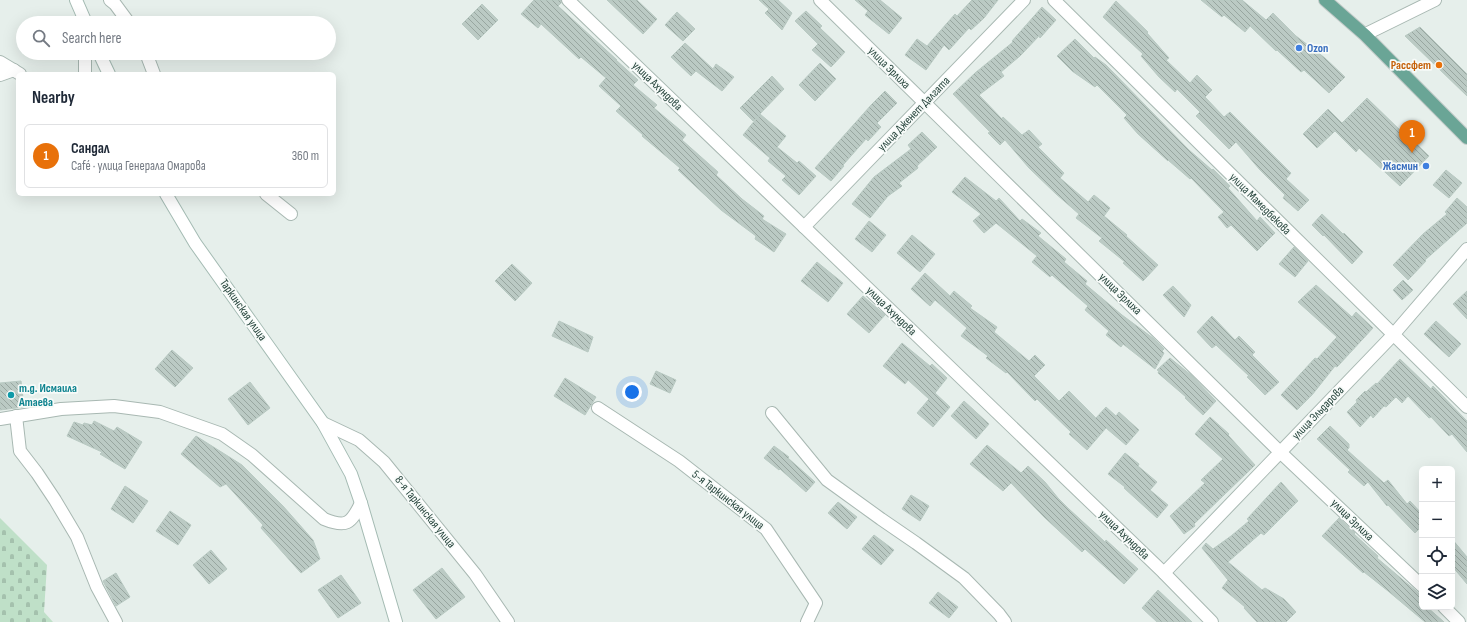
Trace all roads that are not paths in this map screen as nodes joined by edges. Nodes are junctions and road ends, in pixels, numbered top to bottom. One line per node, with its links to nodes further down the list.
1 (76, 0): 10 (street)
2 (110, 0): 11 (street)
3 (568, 0): 29 (street, улица Ахундова)
4 (820, 0): 23 (street, улица Эрлиха)
5 (1024, 0): 23 (street, улица Дженет Далгата)
6 (1054, 0): 31 (street, улица Мамедбекова)
7 (1325, 0): 25 (main road)
8 (1329, 0): 12 (main road)
9 (1435, 0): 12 (street)
10 (83, 16)
11 (124, 16)
12 (1366, 34): 24 (main road)
13 (85, 60): 19 (street)
14 (102, 60): 20 (street)
15 (149, 60): 21 (street)
16 (0, 62): 18 (street)
17 (16, 72): 22 (street)
18 (17, 72)
19 (85, 72)
20 (108, 72)
21 (153, 72)
22 (0, 75)
23 (925, 103): 29 (street, улица Дженет Далгата); 38 (street, улица Эрлиха)
24 (1467, 135)
25 (1467, 138)
26 (167, 196): 37 (street, Таркинская улица)
27 (268, 196): 28 (street)
28 (291, 214)
29 (804, 227): 40 (street, улица Ахундова)
30 (1467, 249): 31 (street, улица Эльдарова)
31 (1393, 335): 32 (street, улица Мамедбекова); 38 (street, улица Эльдарова)
32 (1467, 407)
33 (598, 408): 46 (street, 5-я Таркинская улица)
34 (772, 413): 47 (street)
35 (16, 416): 36 (street); 39 (street); 43 (street)
36 (0, 418)
37 (323, 422): 39 (street, Таркинская улица); 45 (street, 8-я Таркинская улица)
38 (1280, 452): 40 (street, улица Эльдарова); 41 (street, улица Эрлиха)
39 (361, 503): 44 (street, Таркинская улица)
40 (1164, 572): 48 (street, улица Ахундова)
41 (1419, 583)
42 (1447, 610): 49 (street)
43 (116, 622)
44 (396, 622)
45 (508, 622)
46 (807, 622)
47 (1006, 622)
48 (1212, 622)
49 (1460, 622)

